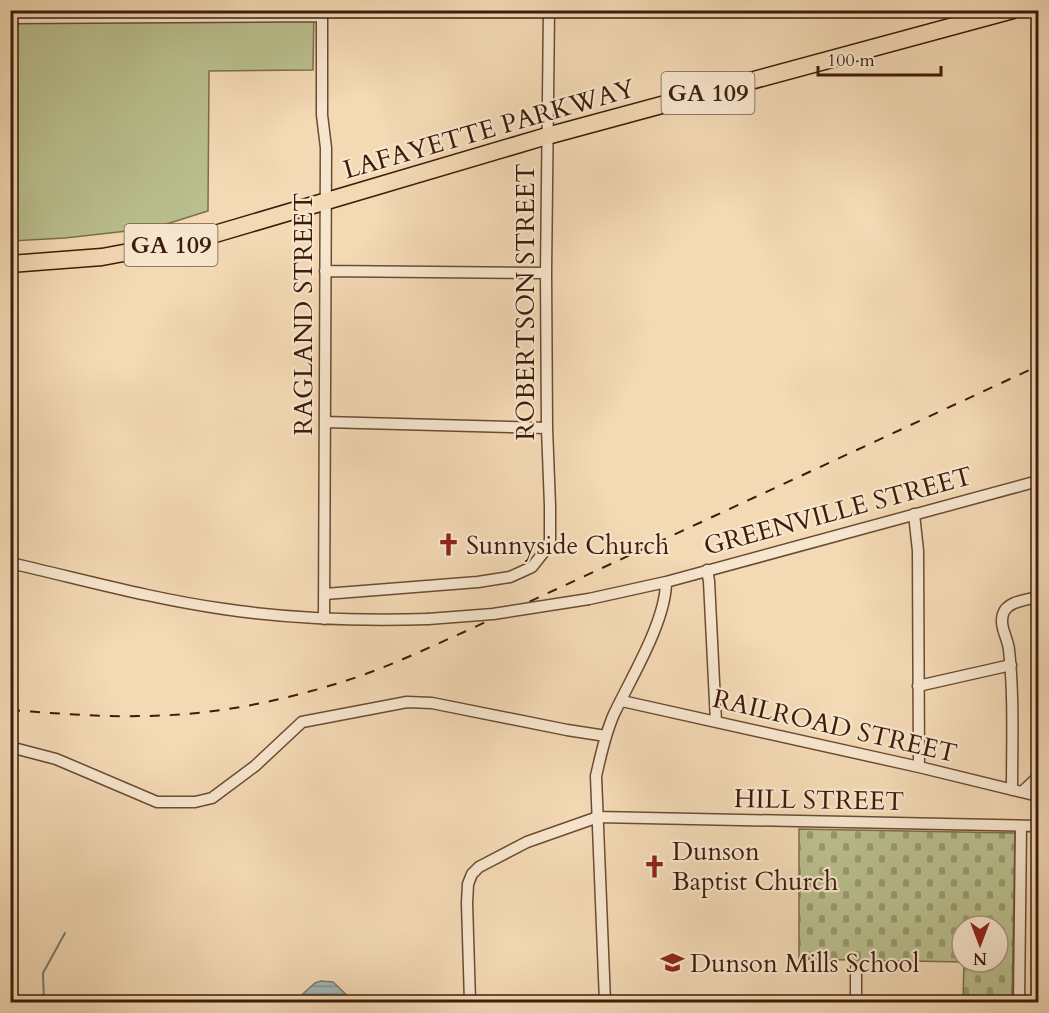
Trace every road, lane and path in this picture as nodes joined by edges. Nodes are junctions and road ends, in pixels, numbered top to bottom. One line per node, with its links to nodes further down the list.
1 (549, 10): 5 (street, ROBERTSON STREET)
2 (1013, 10): 5 (highway, LAFAYETTE PARKWAY / GA 109)
3 (322, 14): 4 (street); 6 (street, RAGLAND STREET)
4 (10, 18)
5 (547, 136): 6 (highway, LAFAYETTE PARKWAY / GA 109); 9 (street, ROBERTSON STREET)
6 (325, 203): 7 (highway, LAFAYETTE PARKWAY / GA 109); 8 (street, RAGLAND STREET)
7 (10, 264)
8 (325, 271): 9 (street); 10 (street, RAGLAND STREET)
9 (546, 273): 11 (street, ROBERTSON STREET)
10 (325, 422): 11 (street); 17 (street, RAGLAND STREET)
11 (546, 428): 17 (street, ROBERTSON STREET)
12 (1038, 481): 13 (street, GREENVILLE STREET)
13 (914, 514): 15 (street, GREENVILLE STREET); 21 (street)
14 (10, 563): 19 (street, GREENVILLE STREET)
15 (707, 570): 16 (street, GREENVILLE STREET); 23 (street)
16 (666, 582): 19 (street, GREENVILLE STREET, bridge); 22 (street)
17 (325, 594): 19 (street, RAGLAND STREET)
18 (1038, 597): 20 (street)
19 (324, 619)
20 (1011, 665): 21 (street); 28 (street)
21 (918, 686): 26 (street)
22 (622, 701): 23 (street, RAILROAD STREET); 24 (street)
23 (716, 722): 26 (street, RAILROAD STREET)
24 (606, 736): 25 (street); 30 (street)
25 (10, 747)
26 (919, 767): 28 (street, RAILROAD STREET)
27 (1038, 777): 28 (street)
28 (1017, 791): 29 (street, RAILROAD STREET)
29 (1038, 796)
30 (598, 817): 31 (street, HILL STREET); 34 (street); 35 (street)
31 (1021, 826): 32 (street, HILL STREET); 37 (street)
32 (1038, 826)
33 (856, 968): 36 (street)
34 (470, 1002)
35 (605, 1002)
36 (856, 1002)
37 (1019, 1002)

